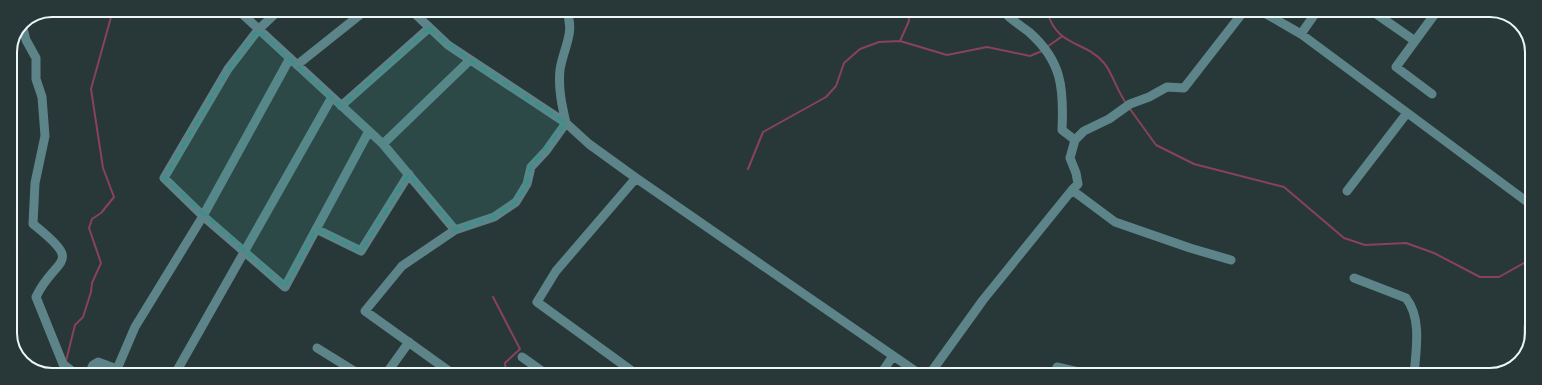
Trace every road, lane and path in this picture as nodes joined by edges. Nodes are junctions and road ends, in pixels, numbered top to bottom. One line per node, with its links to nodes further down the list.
1 (245, 17): 13 (street)
2 (272, 17): 13 (street)
3 (356, 17): 18 (street)
4 (418, 17): 12 (street)
5 (569, 17): 23 (street)
6 (1010, 17): 25 (street)
7 (1239, 17): 25 (street)
8 (1271, 17): 15 (street)
9 (1313, 17): 15 (street)
10 (1381, 17): 16 (street)
11 (1433, 17): 16 (street)
12 (429, 28): 17 (street); 21 (street)
13 (258, 30): 18 (street); 32 (street)
14 (24, 32): 43 (street)
15 (1301, 34): 22 (street)
16 (1415, 41): 19 (street)
17 (470, 60): 23 (street); 26 (street)
18 (294, 61): 20 (street); 32 (street)
19 (1432, 94)
20 (332, 97): 21 (street); 35 (street)
21 (341, 106): 24 (street)
22 (1407, 113): 30 (street); 31 (street)
23 (566, 123): 28 (street); 34 (street)
24 (369, 131): 26 (street); 33 (street)
25 (1075, 140): 29 (street)
26 (383, 144): 27 (street)
27 (409, 174): 33 (street); 34 (street)
28 (636, 178): 40 (street); 52 (street)
29 (1072, 190): 36 (street); 55 (street)
30 (1347, 191)
31 (1525, 200)
32 (203, 216): 35 (street); 46 (street)
33 (316, 229): 35 (street)
34 (455, 230): 38 (street)
35 (243, 252): 47 (street)
36 (1231, 260)
37 (1354, 278): 57 (street)
38 (409, 342): 49 (street); 50 (street)
39 (317, 348): 48 (street)
40 (893, 356): 53 (street); 54 (street)
41 (522, 357): 51 (street)
42 (1057, 367): 56 (street)
43 (69, 368)
44 (92, 368): 45 (street)
45 (111, 368)
46 (121, 368)
47 (178, 368)
48 (349, 368)
49 (390, 368)
50 (445, 368)
51 (538, 368)
52 (628, 368)
53 (885, 368)
54 (911, 368)
55 (934, 368)
56 (1061, 368)
57 (1414, 368)

